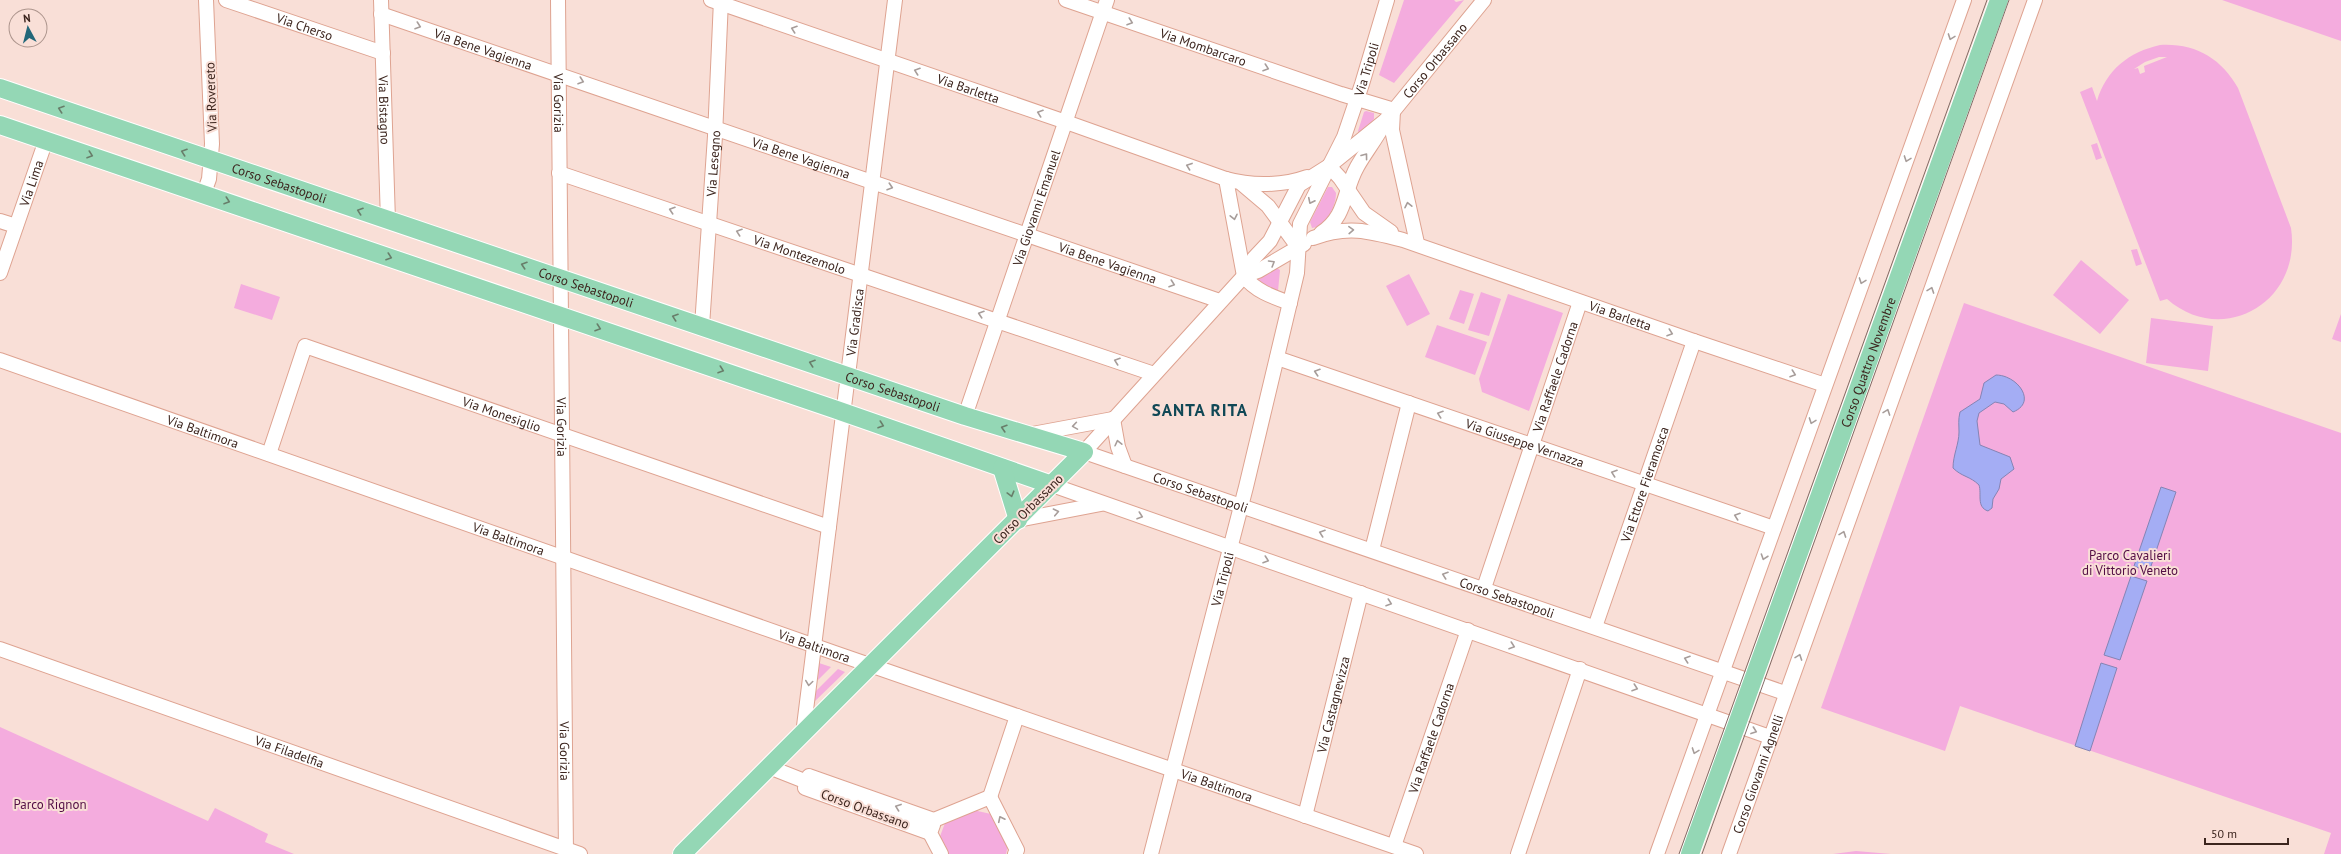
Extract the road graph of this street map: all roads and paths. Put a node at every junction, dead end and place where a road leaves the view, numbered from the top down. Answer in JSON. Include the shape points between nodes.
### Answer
{"nodes":[{"id":1,"x":206,"y":0,"type":"edge"},
{"id":2,"x":226,"y":0,"type":"edge"},
{"id":3,"x":558,"y":0,"type":"edge"},
{"id":4,"x":895,"y":0,"type":"edge"},
{"id":5,"x":1066,"y":0,"type":"edge"},
{"id":6,"x":1387,"y":0,"type":"edge"},
{"id":7,"x":1484,"y":0,"type":"edge"},
{"id":8,"x":1964,"y":0,"type":"edge"},
{"id":9,"x":1999,"y":0,"type":"edge"},
{"id":10,"x":2036,"y":0,"type":"edge"},
{"id":11,"x":717,"y":1,"type":"edge"},
{"id":12,"x":1105,"y":6,"type":"edge"},
{"id":13,"x":381,"y":7,"type":"edge"},
{"id":14,"x":383,"y":52,"type":"junction"},
{"id":15,"x":887,"y":61,"type":"junction"},
{"id":16,"x":558,"y":73,"type":"junction"},
{"id":17,"x":0,"y":88,"type":"edge"},
{"id":18,"x":1358,"y":99,"type":"junction"},
{"id":19,"x":1390,"y":115,"type":"junction"},
{"id":20,"x":1066,"y":122,"type":"junction"},
{"id":21,"x":0,"y":125,"type":"edge"},
{"id":22,"x":715,"y":127,"type":"junction"},
{"id":23,"x":1344,"y":137,"type":"junction"},
{"id":24,"x":46,"y":140,"type":"junction"},
{"id":25,"x":1343,"y":155,"type":"junction"},
{"id":26,"x":211,"y":161,"type":"junction"},
{"id":27,"x":1329,"y":166,"type":"junction"},
{"id":28,"x":559,"y":173,"type":"junction"},
{"id":29,"x":1312,"y":175,"type":"junction"},
{"id":30,"x":1340,"y":178,"type":"junction"},
{"id":31,"x":1226,"y":179,"type":"junction"},
{"id":32,"x":872,"y":181,"type":"junction"},
{"id":33,"x":1242,"y":184,"type":"junction"},
{"id":34,"x":1348,"y":190,"type":"junction"},
{"id":35,"x":204,"y":193,"type":"junction"},
{"id":36,"x":0,"y":221,"type":"edge"},
{"id":37,"x":388,"y":221,"type":"junction"},
{"id":38,"x":1280,"y":221,"type":"junction"},
{"id":39,"x":709,"y":222,"type":"junction"},
{"id":40,"x":16,"y":226,"type":"junction"},
{"id":41,"x":1028,"y":233,"type":"junction"},
{"id":42,"x":1313,"y":238,"type":"junction"},
{"id":43,"x":1410,"y":241,"type":"junction"},
{"id":44,"x":1298,"y":247,"type":"junction"},
{"id":45,"x":0,"y":273,"type":"edge"},
{"id":46,"x":861,"y":274,"type":"junction"},
{"id":47,"x":1244,"y":276,"type":"junction"},
{"id":48,"x":560,"y":278,"type":"junction"},
{"id":49,"x":1220,"y":300,"type":"junction"},
{"id":50,"x":1580,"y":302,"type":"junction"},
{"id":51,"x":1290,"y":304,"type":"junction"},
{"id":52,"x":561,"y":316,"type":"junction"},
{"id":53,"x":998,"y":320,"type":"junction"},
{"id":54,"x":702,"y":326,"type":"junction"},
{"id":55,"x":1694,"y":342,"type":"junction"},
{"id":56,"x":1277,"y":358,"type":"junction"},
{"id":57,"x":0,"y":360,"type":"edge"},
{"id":58,"x":1154,"y":374,"type":"junction"},
{"id":59,"x":849,"y":376,"type":"junction"},
{"id":60,"x":1825,"y":385,"type":"junction"},
{"id":61,"x":1409,"y":403,"type":"junction"},
{"id":62,"x":844,"y":412,"type":"junction"},
{"id":63,"x":965,"y":416,"type":"junction"},
{"id":64,"x":1113,"y":419,"type":"junction"},
{"id":65,"x":1026,"y":435,"type":"junction"},
{"id":66,"x":562,"y":436,"type":"junction"},
{"id":67,"x":1530,"y":445,"type":"junction"},
{"id":68,"x":1084,"y":452,"type":"junction"},
{"id":69,"x":269,"y":454,"type":"junction"},
{"id":70,"x":1125,"y":466,"type":"junction"},
{"id":71,"x":1002,"y":468,"type":"junction"},
{"id":72,"x":1645,"y":484,"type":"junction"},
{"id":73,"x":1052,"y":485,"type":"junction"},
{"id":74,"x":1103,"y":503,"type":"junction"},
{"id":75,"x":1241,"y":506,"type":"junction"},
{"id":76,"x":1018,"y":520,"type":"junction"},
{"id":77,"x":829,"y":527,"type":"junction"},
{"id":78,"x":1774,"y":528,"type":"junction"},
{"id":79,"x":1230,"y":547,"type":"junction"},
{"id":80,"x":1372,"y":550,"type":"junction"},
{"id":81,"x":563,"y":557,"type":"junction"},
{"id":82,"x":1484,"y":588,"type":"junction"},
{"id":83,"x":1361,"y":593,"type":"junction"},
{"id":84,"x":1595,"y":627,"type":"junction"},
{"id":85,"x":1468,"y":630,"type":"junction"},
{"id":86,"x":814,"y":644,"type":"junction"},
{"id":87,"x":0,"y":649,"type":"edge"},
{"id":88,"x":871,"y":666,"type":"junction"},
{"id":89,"x":1580,"y":669,"type":"junction"},
{"id":90,"x":1724,"y":672,"type":"junction"},
{"id":91,"x":1752,"y":681,"type":"junction"},
{"id":92,"x":1785,"y":693,"type":"junction"},
{"id":93,"x":1708,"y":714,"type":"junction"},
{"id":94,"x":1017,"y":716,"type":"junction"},
{"id":95,"x":1737,"y":725,"type":"junction"},
{"id":96,"x":803,"y":734,"type":"junction"},
{"id":97,"x":1770,"y":737,"type":"junction"},
{"id":98,"x":769,"y":767,"type":"junction"},
{"id":99,"x":1172,"y":770,"type":"junction"},
{"id":100,"x":990,"y":798,"type":"junction"},
{"id":101,"x":1306,"y":816,"type":"junction"},
{"id":102,"x":932,"y":827,"type":"junction"},
{"id":103,"x":1394,"y":846,"type":"junction"},
{"id":104,"x":566,"y":852,"type":"edge"},
{"id":105,"x":1020,"y":853,"type":"edge"},
{"id":106,"x":580,"y":854,"type":"edge"},
{"id":107,"x":682,"y":854,"type":"edge"},
{"id":108,"x":941,"y":854,"type":"edge"},
{"id":109,"x":1151,"y":854,"type":"edge"},
{"id":110,"x":1416,"y":854,"type":"edge"},
{"id":111,"x":1518,"y":854,"type":"edge"},
{"id":112,"x":1657,"y":854,"type":"edge"},
{"id":113,"x":1690,"y":854,"type":"edge"},
{"id":114,"x":1728,"y":854,"type":"edge"}],
"edges":[{"from":1,"to":26,"type":"street","name":"Via Rovereto","via":[[212,113]]},
{"from":2,"to":14,"type":"street","name":"Via Cherso"},
{"from":3,"to":16,"type":"street","name":"Via Gorizia"},
{"from":4,"to":15,"type":"street","name":"Via Gradisca"},
{"from":5,"to":12,"type":"street","name":"Via Mombarcaro"},
{"from":6,"to":18,"type":"street","name":"Via Tripoli"},
{"from":7,"to":19,"type":"street","name":"Corso Orbassano"},
{"from":8,"to":60,"type":"street","one_way":true},
{"from":9,"to":91,"type":"main road","name":"Corso Quattro Novembre"},
{"from":92,"to":10,"type":"street","one_way":true},
{"from":15,"to":11,"type":"street","name":"Via Barletta","one_way":true},
{"from":11,"to":22,"type":"street","name":"Via Lesegno"},
{"from":12,"to":18,"type":"street","name":"Via Mombarcaro","one_way":true},
{"from":12,"to":20,"type":"street","name":"Via Giovanni Emanuel"},
{"from":13,"to":14,"type":"street","name":"Via Bistagno"},
{"from":13,"to":16,"type":"street","name":"Via Bene Vagienna","one_way":true},
{"from":14,"to":37,"type":"street","name":"Via Bistagno"},
{"from":20,"to":15,"type":"street","name":"Via Barletta","one_way":true},
{"from":15,"to":32,"type":"street","name":"Via Gradisca"},
{"from":16,"to":22,"type":"street","name":"Via Bene Vagienna","one_way":true},
{"from":16,"to":28,"type":"street","name":"Via Gorizia"},
{"from":26,"to":17,"type":"main road","name":"Corso Sebastopoli","one_way":true},
{"from":18,"to":19,"type":"street","name":"Via Mombarcaro"},
{"from":18,"to":23,"type":"street","name":"Via Tripoli"},
{"from":19,"to":25,"type":"street"},
{"from":34,"to":19,"type":"street","one_way":true,"via":[[1356,168]]},
{"from":43,"to":19,"type":"street","one_way":true},
{"from":31,"to":20,"type":"street","name":"Via Barletta","one_way":true},
{"from":20,"to":41,"type":"street","name":"Via Giovanni Emanuel"},
{"from":21,"to":24,"type":"main road"},
{"from":22,"to":32,"type":"street","name":"Via Bene Vagienna"},
{"from":22,"to":39,"type":"street","name":"Via Lesegno"},
{"from":23,"to":25,"type":"street"},
{"from":23,"to":27,"type":"street","name":"Via Tripoli"},
{"from":24,"to":35,"type":"main road","one_way":true},
{"from":24,"to":40,"type":"street","name":"Via Lima"},
{"from":25,"to":27,"type":"street"},
{"from":25,"to":30,"type":"street"},
{"from":26,"to":35,"type":"street","name":"Via Rovereto"},
{"from":37,"to":26,"type":"main road","name":"Corso Sebastopoli","one_way":true},
{"from":27,"to":29,"type":"street"},
{"from":27,"to":30,"type":"street"},
{"from":27,"to":44,"type":"street","name":"Via Tripoli","one_way":true,"via":[[1302,219]]},
{"from":39,"to":28,"type":"street","name":"Via Montezemolo","one_way":true},
{"from":28,"to":48,"type":"street","name":"Via Gorizia"},
{"from":29,"to":33,"type":"street","via":[[1289,182]]},
{"from":29,"to":38,"type":"street","via":[[1295,190]]},
{"from":30,"to":34,"type":"street"},
{"from":31,"to":33,"type":"street","name":"Via Barletta"},
{"from":31,"to":47,"type":"street","one_way":true},
{"from":32,"to":41,"type":"street","name":"Via Bene Vagienna","one_way":true},
{"from":32,"to":46,"type":"street","name":"Via Gradisca"},
{"from":33,"to":38,"type":"street","via":[[1260,197]]},
{"from":34,"to":42,"type":"street","via":[[1338,218],[1330,227]]},
{"from":34,"to":43,"type":"street","via":[[1368,217]]},
{"from":35,"to":52,"type":"main road","one_way":true},
{"from":36,"to":40,"type":"street"},
{"from":48,"to":37,"type":"main road","name":"Corso Sebastopoli","one_way":true},
{"from":38,"to":44,"type":"street"},
{"from":38,"to":47,"type":"street","via":[[1270,241],[1254,258]]},
{"from":46,"to":39,"type":"street","name":"Via Montezemolo","one_way":true},
{"from":39,"to":54,"type":"street","name":"Via Lesegno"},
{"from":40,"to":45,"type":"street","name":"Via Lima"},
{"from":41,"to":49,"type":"street","name":"Via Bene Vagienna","one_way":true},
{"from":41,"to":53,"type":"street","name":"Via Giovanni Emanuel"},
{"from":42,"to":43,"type":"street","one_way":true,"via":[[1332,232],[1354,230]]},
{"from":42,"to":44,"type":"street"},
{"from":43,"to":50,"type":"street","name":"Via Barletta"},
{"from":47,"to":44,"type":"street","one_way":true,"via":[[1258,271]]},
{"from":44,"to":51,"type":"street","name":"Via Tripoli","via":[[1297,273]]},
{"from":53,"to":46,"type":"street","name":"Via Montezemolo","one_way":true},
{"from":46,"to":59,"type":"street","name":"Via Gradisca"},
{"from":47,"to":49,"type":"street","name":"Corso Orbassano"},
{"from":47,"to":51,"type":"street","via":[[1272,297]]},
{"from":48,"to":52,"type":"street","name":"Via Gorizia"},
{"from":54,"to":48,"type":"main road","name":"Corso Sebastopoli","one_way":true},
{"from":49,"to":58,"type":"street","name":"Corso Orbassano"},
{"from":50,"to":55,"type":"street","name":"Via Barletta","one_way":true},
{"from":50,"to":67,"type":"street","name":"Via Raffaele Cadorna"},
{"from":51,"to":56,"type":"street","name":"Via Tripoli"},
{"from":52,"to":62,"type":"main road","one_way":true},
{"from":52,"to":66,"type":"street","name":"Via Gorizia"},
{"from":58,"to":53,"type":"street","name":"Via Montezemolo","one_way":true},
{"from":53,"to":63,"type":"street","name":"Via Giovanni Emanuel"},
{"from":59,"to":54,"type":"main road","name":"Corso Sebastopoli","one_way":true},
{"from":55,"to":60,"type":"street","name":"Via Barletta","one_way":true},
{"from":55,"to":72,"type":"street","name":"Via Ettore Fieramosca"},
{"from":61,"to":56,"type":"street","name":"Via Giuseppe Vernazza","one_way":true},
{"from":56,"to":75,"type":"street","name":"Via Tripoli"},
{"from":57,"to":69,"type":"street","name":"Via Baltimora"},
{"from":58,"to":64,"type":"street","name":"Corso Orbassano"},
{"from":59,"to":62,"type":"street","name":"Via Gradisca"},
{"from":59,"to":63,"type":"main road","name":"Corso Sebastopoli"},
{"from":60,"to":78,"type":"street","one_way":true},
{"from":67,"to":61,"type":"street","name":"Via Giuseppe Vernazza","one_way":true},
{"from":61,"to":80,"type":"street"},
{"from":62,"to":71,"type":"main road","one_way":true},
{"from":62,"to":77,"type":"street","name":"Via Gradisca"},
{"from":65,"to":63,"type":"main road","name":"Corso Sebastopoli","one_way":true},
{"from":64,"to":65,"type":"street","one_way":true},
{"from":64,"to":68,"type":"street","name":"Corso Orbassano"},
{"from":70,"to":64,"type":"street","one_way":true,"via":[[1118,447]]},
{"from":65,"to":68,"type":"main road","name":"Corso Sebastopoli"},
{"from":66,"to":69,"type":"street","name":"Via Monesiglio","via":[[305,346]]},
{"from":66,"to":77,"type":"street","name":"Via Monesiglio"},
{"from":66,"to":81,"type":"street","name":"Via Gorizia"},
{"from":72,"to":67,"type":"street","name":"Via Giuseppe Vernazza","one_way":true},
{"from":67,"to":82,"type":"street","name":"Via Raffaele Cadorna"},
{"from":68,"to":70,"type":"street","name":"Corso Sebastopoli"},
{"from":68,"to":73,"type":"main road","name":"Corso Orbassano"},
{"from":69,"to":81,"type":"street","name":"Via Baltimora"},
{"from":70,"to":75,"type":"street","name":"Corso Sebastopoli"},
{"from":71,"to":73,"type":"main road"},
{"from":71,"to":76,"type":"main road","one_way":true},
{"from":78,"to":72,"type":"street","name":"Via Giuseppe Vernazza","one_way":true},
{"from":72,"to":84,"type":"street","name":"Via Ettore Fieramosca"},
{"from":73,"to":74,"type":"street"},
{"from":73,"to":76,"type":"main road","name":"Corso Orbassano"},
{"from":76,"to":74,"type":"street","one_way":true},
{"from":74,"to":79,"type":"street","one_way":true},
{"from":75,"to":79,"type":"street","name":"Via Tripoli"},
{"from":80,"to":75,"type":"street","name":"Corso Sebastopoli","one_way":true},
{"from":76,"to":88,"type":"main road","name":"Corso Orbassano"},
{"from":77,"to":86,"type":"street","name":"Via Gradisca"},
{"from":78,"to":90,"type":"street","one_way":true},
{"from":79,"to":83,"type":"street","one_way":true},
{"from":79,"to":99,"type":"street","name":"Via Tripoli"},
{"from":82,"to":80,"type":"street","name":"Corso Sebastopoli","one_way":true},
{"from":81,"to":86,"type":"street","name":"Via Baltimora"},
{"from":81,"to":104,"type":"street","name":"Via Gorizia"},
{"from":82,"to":84,"type":"street","name":"Corso Sebastopoli"},
{"from":83,"to":85,"type":"street","one_way":true},
{"from":83,"to":101,"type":"street","name":"Via Castagnevizza"},
{"from":90,"to":84,"type":"street","name":"Corso Sebastopoli","one_way":true},
{"from":85,"to":89,"type":"street","one_way":true},
{"from":85,"to":103,"type":"street","name":"Via Raffaele Cadorna"},
{"from":86,"to":88,"type":"street","name":"Via Baltimora"},
{"from":86,"to":96,"type":"street","one_way":true},
{"from":87,"to":104,"type":"street","name":"Via Filadelfia"},
{"from":88,"to":94,"type":"street","name":"Via Baltimora"},
{"from":88,"to":96,"type":"main road","name":"Corso Orbassano"},
{"from":89,"to":93,"type":"street","one_way":true},
{"from":89,"to":111,"type":"street"},
{"from":90,"to":91,"type":"street","name":"Corso Sebastopoli"},
{"from":90,"to":93,"type":"street"},
{"from":91,"to":92,"type":"street","name":"Corso Sebastopoli"},
{"from":91,"to":95,"type":"main road","name":"Corso Quattro Novembre"},
{"from":92,"to":97,"type":"street","name":"Corso Giovanni Agnelli"},
{"from":93,"to":95,"type":"street"},
{"from":93,"to":112,"type":"street","one_way":true},
{"from":94,"to":99,"type":"street","name":"Via Baltimora"},
{"from":94,"to":100,"type":"street"},
{"from":95,"to":97,"type":"street","one_way":true},
{"from":95,"to":113,"type":"main road"},
{"from":96,"to":98,"type":"main road","name":"Corso Orbassano"},
{"from":97,"to":114,"type":"street","name":"Corso Giovanni Agnelli"},
{"from":98,"to":102,"type":"street","name":"Corso Orbassano","via":[[807,782],[809,776]]},
{"from":98,"to":107,"type":"main road","name":"Corso Orbassano"},
{"from":99,"to":101,"type":"street","name":"Via Baltimora"},
{"from":99,"to":109,"type":"street","name":"Via Tripoli"},
{"from":100,"to":102,"type":"street"},
{"from":105,"to":100,"type":"street","one_way":true},
{"from":101,"to":103,"type":"street","name":"Via Baltimora"},
{"from":102,"to":108,"type":"street"},
{"from":103,"to":110,"type":"street","name":"Via Baltimora"},
{"from":104,"to":106,"type":"street","name":"Via Filadelfia"}]}
